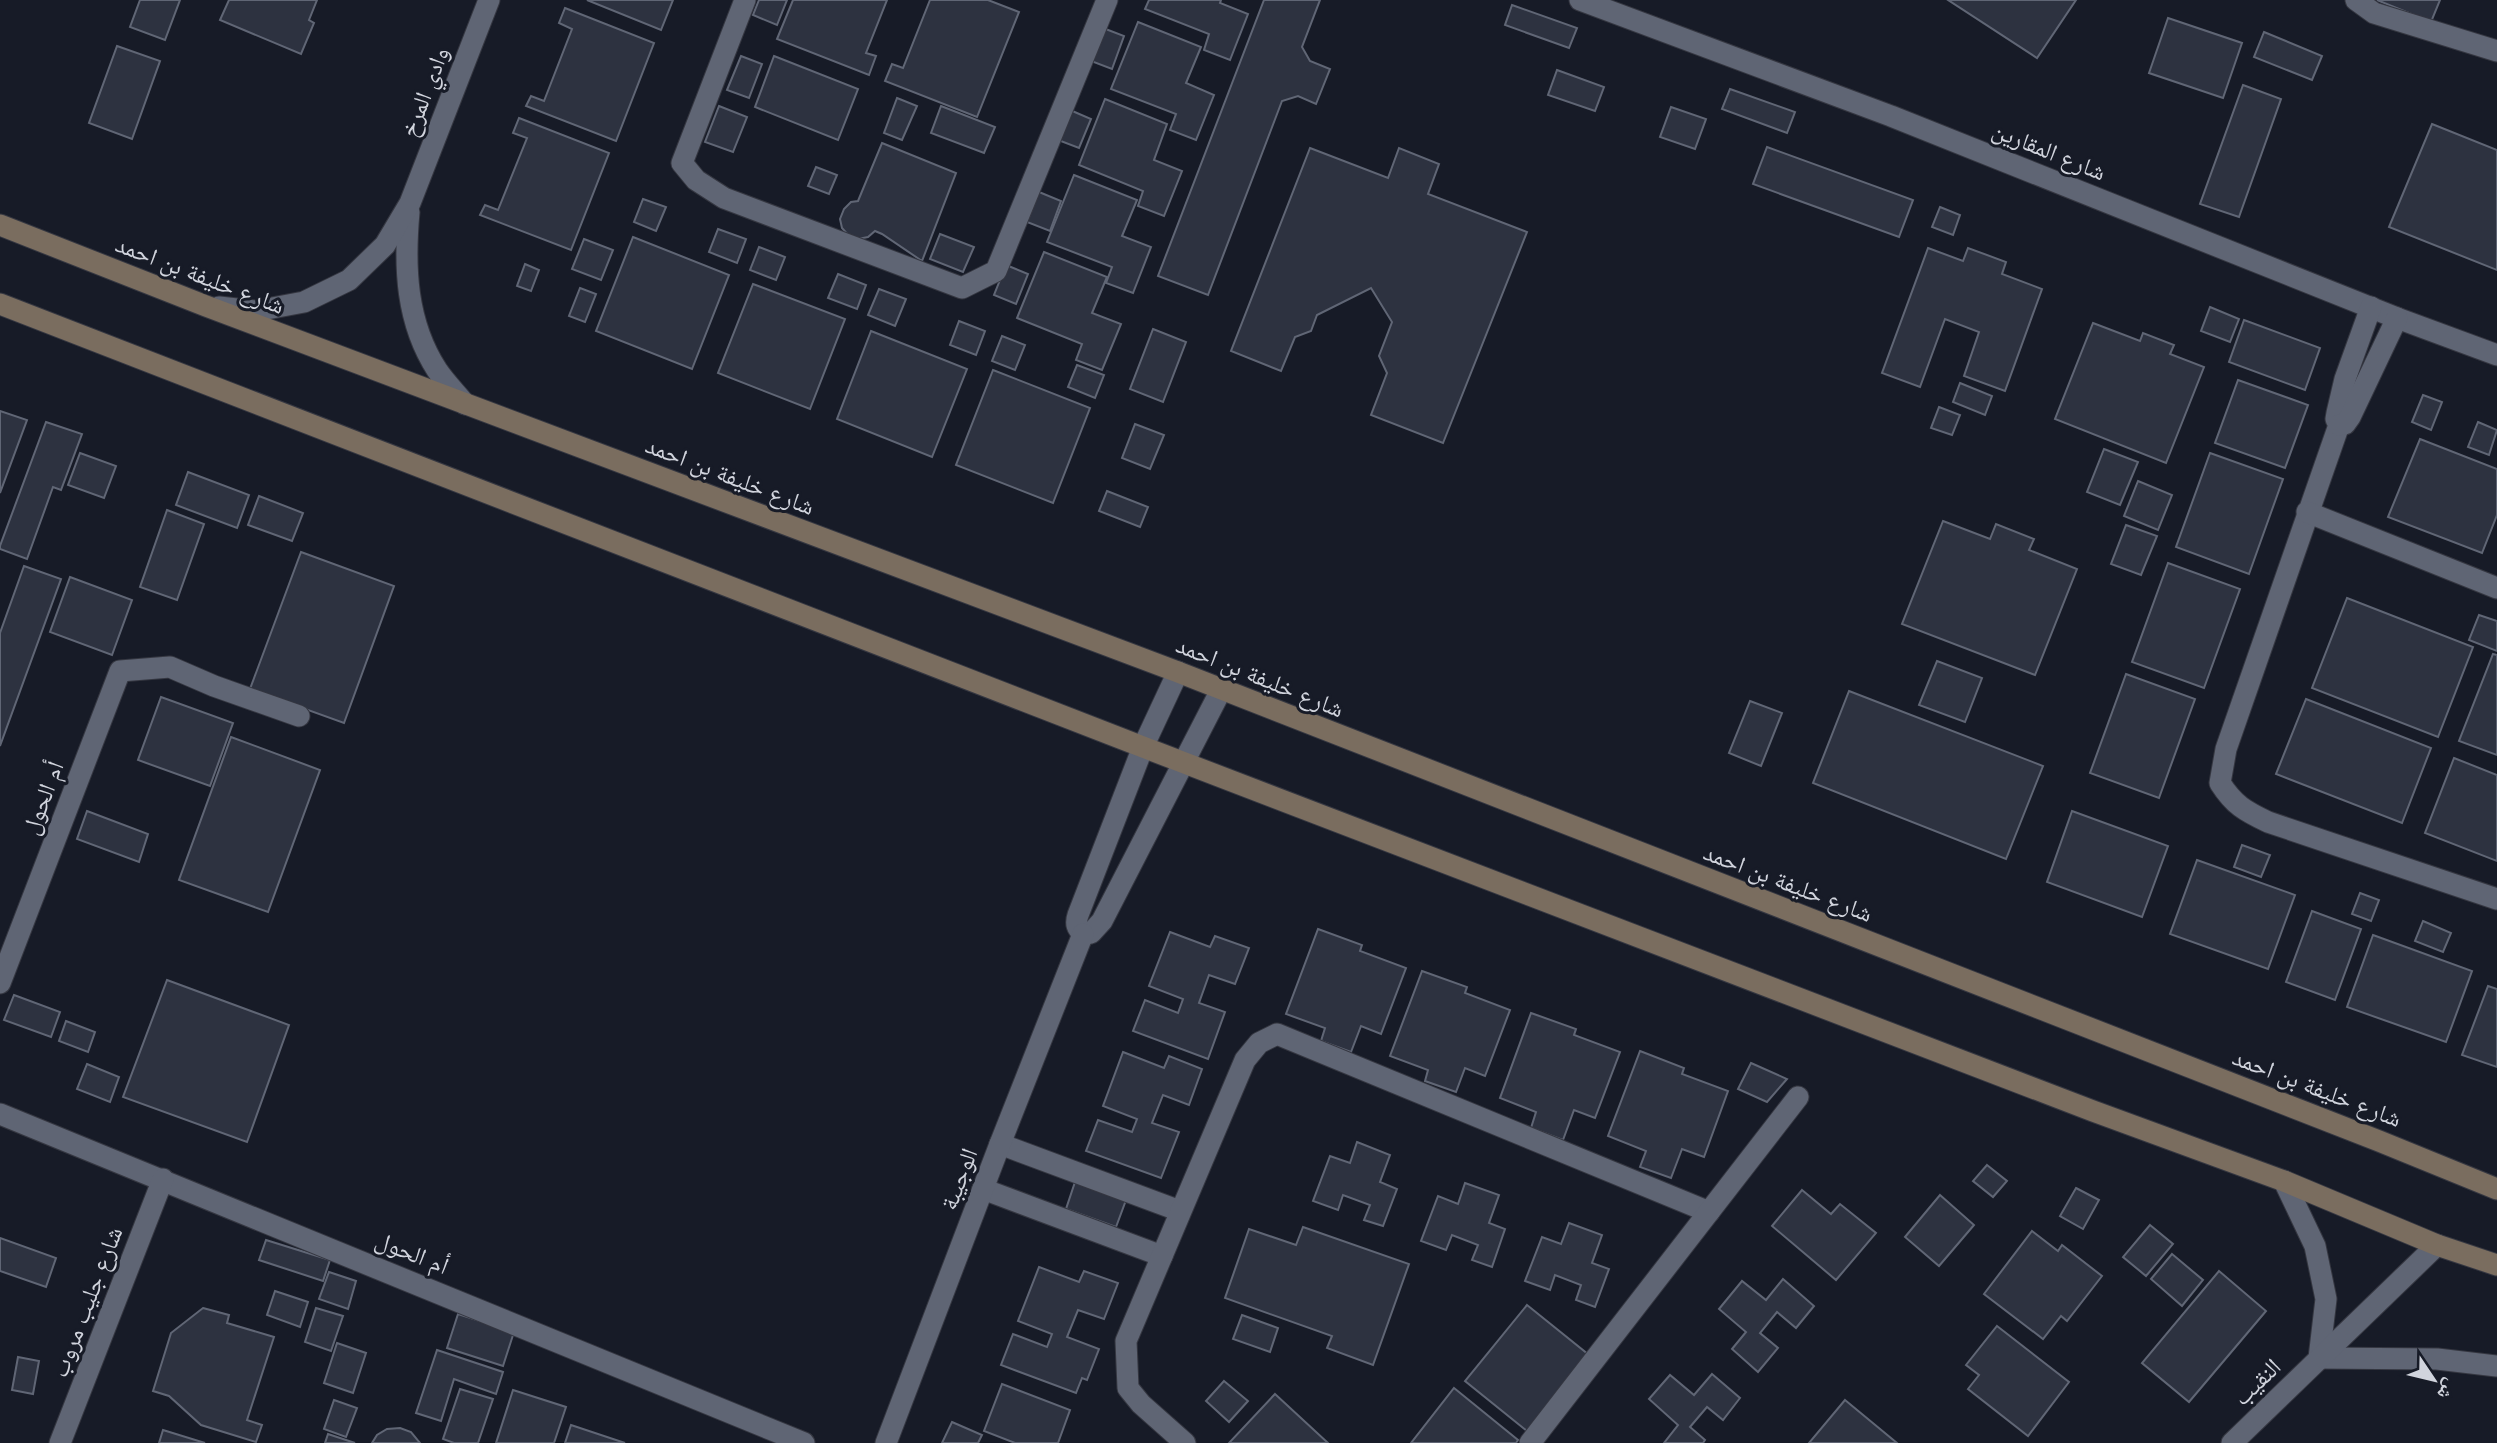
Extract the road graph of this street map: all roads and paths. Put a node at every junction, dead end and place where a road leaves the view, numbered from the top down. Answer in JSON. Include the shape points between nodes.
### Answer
{"nodes":[{"id":1,"x":489,"y":0,"type":"edge"},
{"id":2,"x":745,"y":0,"type":"edge"},
{"id":3,"x":1107,"y":0,"type":"edge"},
{"id":4,"x":1580,"y":0,"type":"edge"},
{"id":5,"x":2356,"y":0,"type":"edge"},
{"id":6,"x":2497,"y":51,"type":"edge"},
{"id":7,"x":410,"y":203,"type":"junction"},
{"id":8,"x":0,"y":225,"type":"edge"},
{"id":9,"x":0,"y":304,"type":"edge"},
{"id":10,"x":206,"y":306,"type":"junction"},
{"id":11,"x":2371,"y":307,"type":"junction"},
{"id":12,"x":2397,"y":318,"type":"junction"},
{"id":13,"x":2497,"y":355,"type":"edge"},
{"id":14,"x":466,"y":404,"type":"junction"},
{"id":15,"x":2339,"y":425,"type":"junction"},
{"id":16,"x":2307,"y":512,"type":"junction"},
{"id":17,"x":2497,"y":588,"type":"edge"},
{"id":18,"x":1178,"y":673,"type":"junction"},
{"id":19,"x":1221,"y":690,"type":"junction"},
{"id":20,"x":299,"y":716,"type":"dead end"},
{"id":21,"x":1143,"y":747,"type":"junction"},
{"id":22,"x":1184,"y":762,"type":"junction"},
{"id":23,"x":2497,"y":899,"type":"edge"},
{"id":24,"x":1083,"y":934,"type":"junction"},
{"id":25,"x":0,"y":984,"type":"edge"},
{"id":26,"x":1798,"y":1097,"type":"dead end"},
{"id":27,"x":0,"y":1114,"type":"edge"},
{"id":28,"x":1000,"y":1144,"type":"junction"},
{"id":29,"x":163,"y":1179,"type":"junction"},
{"id":30,"x":2284,"y":1181,"type":"junction"},
{"id":31,"x":983,"y":1189,"type":"junction"},
{"id":32,"x":2497,"y":1189,"type":"edge"},
{"id":33,"x":1180,"y":1210,"type":"junction"},
{"id":34,"x":1709,"y":1212,"type":"junction"},
{"id":35,"x":2437,"y":1245,"type":"junction"},
{"id":36,"x":1162,"y":1256,"type":"junction"},
{"id":37,"x":2497,"y":1265,"type":"edge"},
{"id":38,"x":2319,"y":1358,"type":"junction"},
{"id":39,"x":2497,"y":1366,"type":"edge"},
{"id":40,"x":60,"y":1443,"type":"edge"},
{"id":41,"x":804,"y":1443,"type":"edge"},
{"id":42,"x":886,"y":1443,"type":"edge"},
{"id":43,"x":1185,"y":1443,"type":"edge"},
{"id":44,"x":1530,"y":1443,"type":"edge"},
{"id":45,"x":2232,"y":1443,"type":"edge"}],
"edges":[{"from":1,"to":7,"type":"street","name":"وادي المرخ"},
{"from":2,"to":3,"type":"street","via":[[682,163],[696,180],[724,198],[962,288],[996,271]]},
{"from":4,"to":11,"type":"street","name":"شارع المقارين","via":[[1891,116]]},
{"from":5,"to":6,"type":"street","via":[[2374,13]]},
{"from":7,"to":10,"type":"street","name":"وادي المرخ","via":[[385,246],[338,286],[304,302],[256,311]]},
{"from":7,"to":14,"type":"street","name":"وادي المرخ","via":[[407,290],[418,332],[438,371]]},
{"from":8,"to":10,"type":"street","name":"شارع خليفة بن احمد"},
{"from":9,"to":21,"type":"street"},
{"from":10,"to":14,"type":"street","name":"شارع خليفة بن احمد"},
{"from":11,"to":12,"type":"street","name":"شارع المقارين"},
{"from":11,"to":15,"type":"street","via":[[2345,379],[2336,419]]},
{"from":12,"to":13,"type":"street","name":"شارع المقارين"},
{"from":12,"to":15,"type":"street","via":[[2347,423]]},
{"from":14,"to":18,"type":"street","name":"شارع خليفة بن احمد"},
{"from":15,"to":16,"type":"street"},
{"from":16,"to":17,"type":"street"},
{"from":16,"to":23,"type":"street","via":[[2226,749],[2220,783],[2231,800],[2268,822]]},
{"from":18,"to":19,"type":"street","name":"شارع خليفة بن احمد"},
{"from":18,"to":21,"type":"street"},
{"from":19,"to":22,"type":"street"},
{"from":19,"to":32,"type":"street","name":"شارع خليفة بن احمد"},
{"from":20,"to":25,"type":"street","name":"أم الحول","via":[[170,667],[120,671]]},
{"from":21,"to":22,"type":"street"},
{"from":21,"to":24,"type":"street","via":[[1076,922]]},
{"from":22,"to":24,"type":"street","via":[[1102,921],[1091,933]]},
{"from":22,"to":30,"type":"street"},
{"from":24,"to":28,"type":"street","name":"الوجيبة"},
{"from":26,"to":34,"type":"street"},
{"from":27,"to":29,"type":"street","name":"أم الحول"},
{"from":28,"to":31,"type":"street","name":"الوجيبة"},
{"from":28,"to":33,"type":"street"},
{"from":29,"to":40,"type":"street","name":"شارع جليب مروب"},
{"from":29,"to":41,"type":"street","name":"أم الحول"},
{"from":30,"to":35,"type":"street"},
{"from":30,"to":38,"type":"street","via":[[2315,1246],[2326,1299]]},
{"from":31,"to":36,"type":"street"},
{"from":31,"to":42,"type":"street","name":"الوجيبة"},
{"from":33,"to":34,"type":"street","via":[[1245,1060],[1259,1043],[1277,1034]]},
{"from":33,"to":36,"type":"street"},
{"from":34,"to":44,"type":"street"},
{"from":35,"to":37,"type":"street"},
{"from":35,"to":38,"type":"street","name":"النقيب"},
{"from":36,"to":43,"type":"street","via":[[1126,1341],[1128,1388]]},
{"from":38,"to":39,"type":"street","via":[[2437,1359]]},
{"from":38,"to":45,"type":"street","name":"النقيب"}]}
